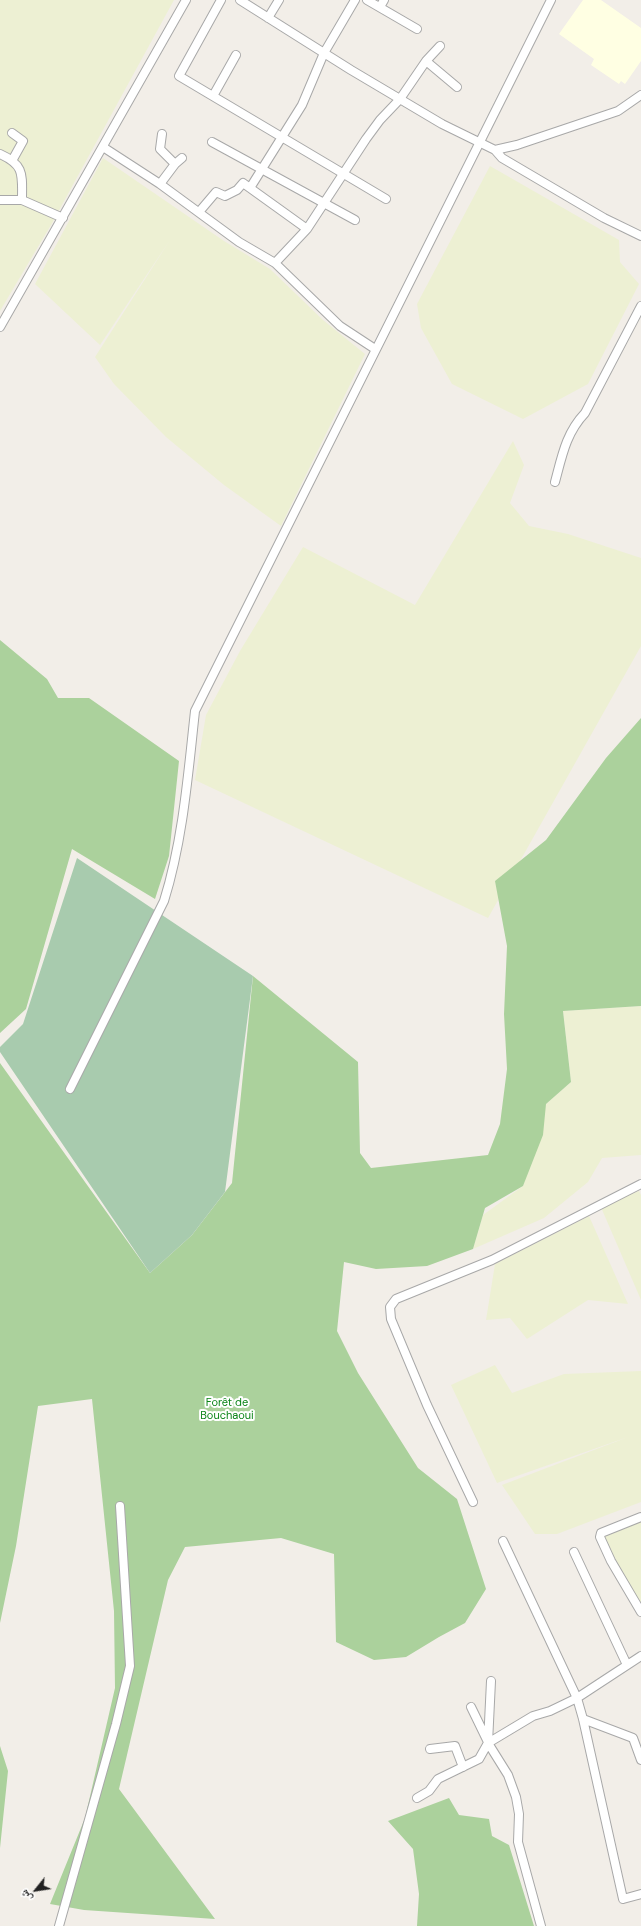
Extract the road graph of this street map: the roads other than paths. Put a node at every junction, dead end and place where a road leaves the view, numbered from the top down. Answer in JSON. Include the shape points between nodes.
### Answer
{"nodes":[{"id":1,"x":186,"y":0,"type":"edge"},
{"id":2,"x":221,"y":0,"type":"edge"},
{"id":3,"x":240,"y":0,"type":"edge"},
{"id":4,"x":279,"y":0,"type":"edge"},
{"id":5,"x":355,"y":0,"type":"edge"},
{"id":6,"x":367,"y":0,"type":"edge"},
{"id":7,"x":551,"y":0,"type":"edge"},
{"id":8,"x":382,"y":4,"type":"edge"},
{"id":9,"x":268,"y":18,"type":"junction"},
{"id":10,"x":417,"y":29,"type":"dead end"},
{"id":11,"x":440,"y":46,"type":"dead end"},
{"id":12,"x":324,"y":53,"type":"junction"},
{"id":13,"x":236,"y":55,"type":"dead end"},
{"id":14,"x":426,"y":61,"type":"junction"},
{"id":15,"x":457,"y":87,"type":"dead end"},
{"id":16,"x":641,"y":95,"type":"edge"},
{"id":17,"x":213,"y":96,"type":"junction"},
{"id":18,"x":400,"y":99,"type":"junction"},
{"id":19,"x":12,"y":133,"type":"dead end"},
{"id":20,"x":162,"y":134,"type":"dead end"},
{"id":21,"x":281,"y":136,"type":"junction"},
{"id":22,"x":212,"y":142,"type":"dead end"},
{"id":23,"x":480,"y":144,"type":"junction"},
{"id":24,"x":103,"y":147,"type":"junction"},
{"id":25,"x":495,"y":150,"type":"junction"},
{"id":26,"x":0,"y":154,"type":"edge"},
{"id":27,"x":182,"y":158,"type":"dead end"},
{"id":28,"x":13,"y":160,"type":"junction"},
{"id":29,"x":175,"y":164,"type":"junction"},
{"id":30,"x":262,"y":169,"type":"junction"},
{"id":31,"x":344,"y":174,"type":"junction"},
{"id":32,"x":160,"y":184,"type":"junction"},
{"id":33,"x":250,"y":188,"type":"junction"},
{"id":34,"x":386,"y":199,"type":"dead end"},
{"id":35,"x":0,"y":200,"type":"edge"},
{"id":36,"x":22,"y":200,"type":"junction"},
{"id":37,"x":325,"y":204,"type":"junction"},
{"id":38,"x":199,"y":212,"type":"junction"},
{"id":39,"x":63,"y":218,"type":"junction"},
{"id":40,"x":355,"y":220,"type":"dead end"},
{"id":41,"x":307,"y":229,"type":"junction"},
{"id":42,"x":641,"y":236,"type":"edge"},
{"id":43,"x":275,"y":263,"type":"junction"},
{"id":44,"x":641,"y":306,"type":"edge"},
{"id":45,"x":0,"y":327,"type":"edge"},
{"id":46,"x":375,"y":349,"type":"junction"},
{"id":47,"x":555,"y":482,"type":"dead end"},
{"id":48,"x":70,"y":1089,"type":"dead end"},
{"id":49,"x":641,"y":1184,"type":"edge"},
{"id":50,"x":473,"y":1502,"type":"dead end"},
{"id":51,"x":120,"y":1506,"type":"dead end"},
{"id":52,"x":641,"y":1517,"type":"edge"},
{"id":53,"x":503,"y":1541,"type":"dead end"},
{"id":54,"x":574,"y":1552,"type":"dead end"},
{"id":55,"x":641,"y":1612,"type":"edge"},
{"id":56,"x":641,"y":1656,"type":"edge"},
{"id":57,"x":627,"y":1664,"type":"junction"},
{"id":58,"x":491,"y":1681,"type":"dead end"},
{"id":59,"x":576,"y":1698,"type":"junction"},
{"id":60,"x":471,"y":1707,"type":"dead end"},
{"id":61,"x":583,"y":1719,"type":"junction"},
{"id":62,"x":488,"y":1742,"type":"junction"},
{"id":63,"x":430,"y":1749,"type":"dead end"},
{"id":64,"x":640,"y":1754,"type":"edge"},
{"id":65,"x":463,"y":1767,"type":"junction"},
{"id":66,"x":417,"y":1798,"type":"dead end"},
{"id":67,"x":641,"y":1894,"type":"edge"},
{"id":68,"x":59,"y":1926,"type":"edge"},
{"id":69,"x":541,"y":1926,"type":"edge"}],
"edges":[{"from":1,"to":24,"type":"street"},
{"from":2,"to":17,"type":"street","via":[[180,76]]},
{"from":3,"to":9,"type":"street"},
{"from":4,"to":9,"type":"street"},
{"from":5,"to":12,"type":"street"},
{"from":6,"to":8,"type":"street"},
{"from":7,"to":23,"type":"street"},
{"from":8,"to":10,"type":"street"},
{"from":9,"to":12,"type":"street"},
{"from":11,"to":14,"type":"street"},
{"from":12,"to":18,"type":"street"},
{"from":12,"to":21,"type":"street","via":[[302,105]]},
{"from":13,"to":17,"type":"street"},
{"from":14,"to":15,"type":"street"},
{"from":14,"to":18,"type":"street"},
{"from":16,"to":25,"type":"street","via":[[618,111]]},
{"from":17,"to":21,"type":"street"},
{"from":18,"to":23,"type":"street"},
{"from":18,"to":31,"type":"street","via":[[380,120]]},
{"from":19,"to":28,"type":"street","via":[[23,141]]},
{"from":20,"to":29,"type":"street","via":[[160,149]]},
{"from":21,"to":30,"type":"street"},
{"from":21,"to":31,"type":"street"},
{"from":22,"to":30,"type":"street"},
{"from":23,"to":25,"type":"street"},
{"from":23,"to":46,"type":"street"},
{"from":24,"to":32,"type":"street"},
{"from":24,"to":39,"type":"street"},
{"from":25,"to":42,"type":"street","via":[[502,158],[604,218]]},
{"from":26,"to":28,"type":"street"},
{"from":27,"to":29,"type":"street"},
{"from":28,"to":36,"type":"street","via":[[21,169]]},
{"from":29,"to":32,"type":"street"},
{"from":30,"to":33,"type":"street"},
{"from":30,"to":37,"type":"street"},
{"from":31,"to":34,"type":"street"},
{"from":31,"to":37,"type":"street"},
{"from":32,"to":38,"type":"street"},
{"from":33,"to":38,"type":"street","via":[[243,183],[237,190],[225,196],[216,192]]},
{"from":33,"to":41,"type":"street"},
{"from":35,"to":36,"type":"street"},
{"from":36,"to":39,"type":"street"},
{"from":37,"to":40,"type":"street"},
{"from":37,"to":41,"type":"street"},
{"from":38,"to":43,"type":"street","via":[[226,234]]},
{"from":39,"to":45,"type":"street"},
{"from":41,"to":43,"type":"street"},
{"from":43,"to":46,"type":"street","via":[[340,326]]},
{"from":44,"to":47,"type":"street","via":[[585,413],[574,424]]},
{"from":46,"to":48,"type":"street","via":[[195,711],[173,874],[164,901]]},
{"from":49,"to":50,"type":"street","via":[[492,1260],[396,1299],[390,1307],[392,1319],[426,1405]]},
{"from":51,"to":68,"type":"street","via":[[130,1666]]},
{"from":52,"to":55,"type":"street","via":[[601,1533],[600,1537]]},
{"from":53,"to":59,"type":"street"},
{"from":54,"to":57,"type":"street"},
{"from":56,"to":57,"type":"street"},
{"from":57,"to":59,"type":"street","via":[[598,1686]]},
{"from":58,"to":62,"type":"street"},
{"from":59,"to":61,"type":"street"},
{"from":59,"to":62,"type":"street","via":[[533,1716]]},
{"from":60,"to":62,"type":"street"},
{"from":61,"to":64,"type":"street","via":[[633,1738]]},
{"from":61,"to":67,"type":"street","via":[[623,1898]]},
{"from":62,"to":65,"type":"street","via":[[479,1759]]},
{"from":62,"to":69,"type":"street","via":[[508,1775],[516,1798],[519,1814],[518,1842]]},
{"from":63,"to":65,"type":"street","via":[[455,1746]]},
{"from":65,"to":66,"type":"street","via":[[438,1779],[429,1791]]}]}
